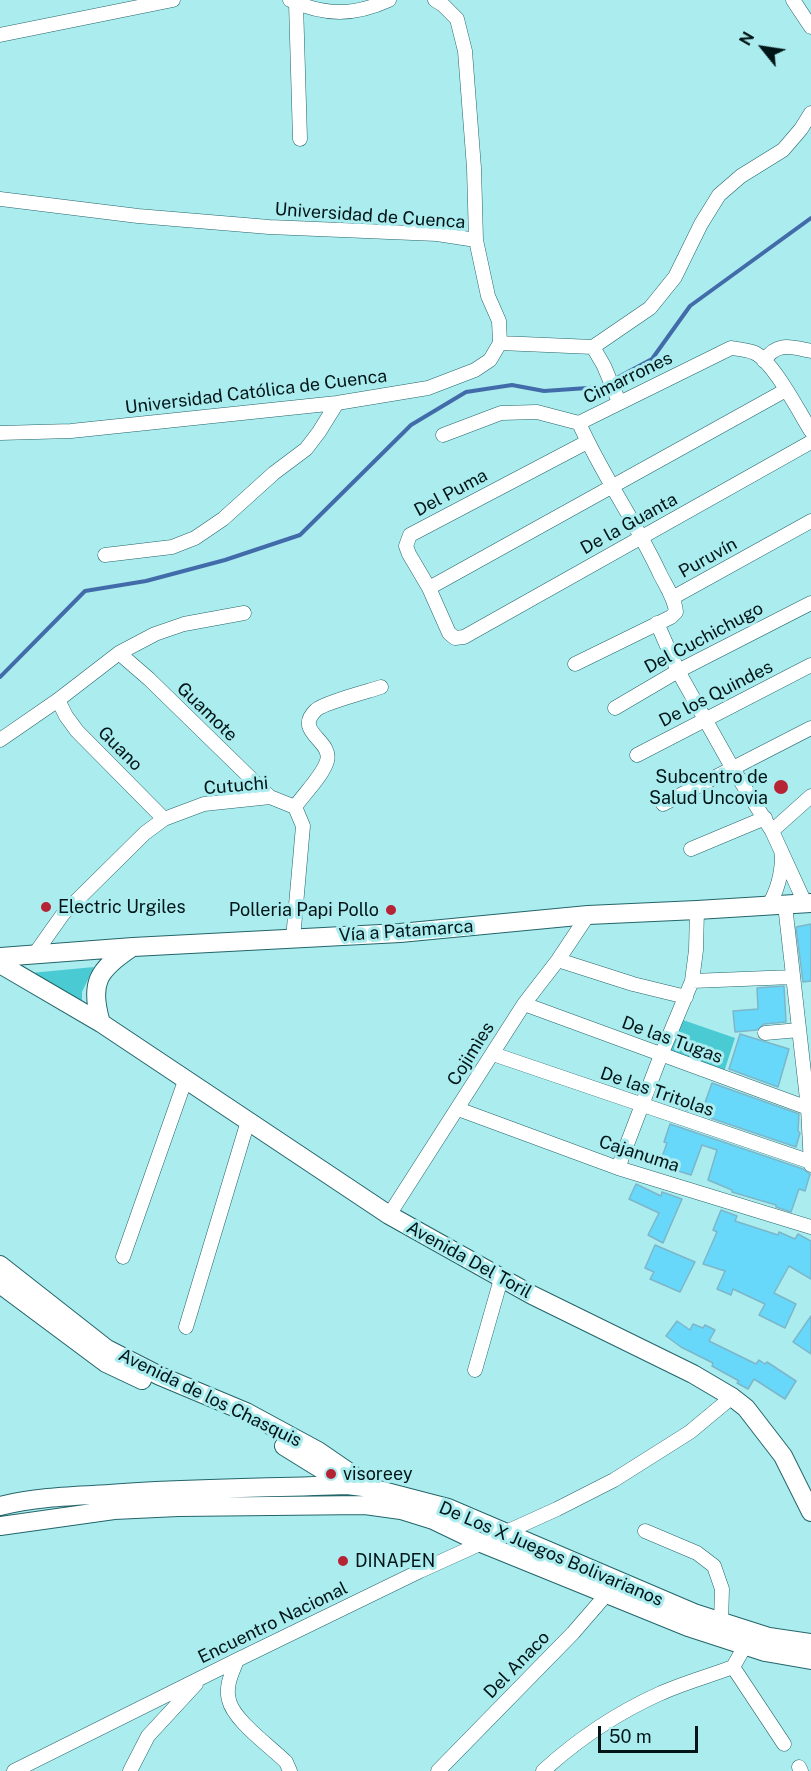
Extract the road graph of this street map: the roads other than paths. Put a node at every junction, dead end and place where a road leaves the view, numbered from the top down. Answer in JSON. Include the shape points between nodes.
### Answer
{"nodes":[{"id":1,"x":173,"y":0,"type":"edge"},
{"id":2,"x":389,"y":0,"type":"edge"},
{"id":3,"x":435,"y":0,"type":"edge"},
{"id":4,"x":793,"y":0,"type":"edge"},
{"id":5,"x":293,"y":1,"type":"edge"},
{"id":6,"x":811,"y":27,"type":"edge"},
{"id":7,"x":0,"y":35,"type":"edge"},
{"id":8,"x":811,"y":113,"type":"edge"},
{"id":9,"x":300,"y":139,"type":"dead end"},
{"id":10,"x":0,"y":199,"type":"edge"},
{"id":11,"x":476,"y":240,"type":"junction"},
{"id":12,"x":500,"y":343,"type":"junction"},
{"id":13,"x":592,"y":347,"type":"junction"},
{"id":14,"x":811,"y":351,"type":"edge"},
{"id":15,"x":764,"y":361,"type":"junction"},
{"id":16,"x":786,"y":390,"type":"junction"},
{"id":17,"x":617,"y":395,"type":"junction"},
{"id":18,"x":338,"y":403,"type":"junction"},
{"id":19,"x":579,"y":423,"type":"junction"},
{"id":20,"x":811,"y":431,"type":"edge"},
{"id":21,"x":0,"y":433,"type":"edge"},
{"id":22,"x":443,"y":435,"type":"dead end"},
{"id":23,"x":811,"y":441,"type":"edge"},
{"id":24,"x":587,"y":442,"type":"junction"},
{"id":25,"x":614,"y":486,"type":"junction"},
{"id":26,"x":811,"y":521,"type":"edge"},
{"id":27,"x":643,"y":537,"type":"junction"},
{"id":28,"x":105,"y":555,"type":"dead end"},
{"id":29,"x":429,"y":588,"type":"junction"},
{"id":30,"x":672,"y":598,"type":"junction"},
{"id":31,"x":811,"y":603,"type":"edge"},
{"id":32,"x":244,"y":613,"type":"dead end"},
{"id":33,"x":657,"y":623,"type":"junction"},
{"id":34,"x":464,"y":637,"type":"joint"},
{"id":35,"x":118,"y":653,"type":"junction"},
{"id":36,"x":575,"y":664,"type":"dead end"},
{"id":37,"x":811,"y":665,"type":"edge"},
{"id":38,"x":678,"y":671,"type":"junction"},
{"id":39,"x":381,"y":687,"type":"dead end"},
{"id":40,"x":58,"y":700,"type":"junction"},
{"id":41,"x":615,"y":708,"type":"dead end"},
{"id":42,"x":706,"y":720,"type":"junction"},
{"id":43,"x":811,"y":728,"type":"edge"},
{"id":44,"x":0,"y":740,"type":"edge"},
{"id":45,"x":637,"y":755,"type":"dead end"},
{"id":46,"x":733,"y":769,"type":"junction"},
{"id":47,"x":811,"y":796,"type":"edge"},
{"id":48,"x":270,"y":797,"type":"junction"},
{"id":49,"x":663,"y":804,"type":"dead end"},
{"id":50,"x":295,"y":807,"type":"junction"},
{"id":51,"x":765,"y":818,"type":"junction"},
{"id":52,"x":165,"y":819,"type":"junction"},
{"id":53,"x":772,"y":831,"type":"junction"},
{"id":54,"x":691,"y":849,"type":"dead end"},
{"id":55,"x":782,"y":853,"type":"junction"},
{"id":56,"x":808,"y":903,"type":"edge"},
{"id":57,"x":777,"y":905,"type":"junction"},
{"id":58,"x":697,"y":910,"type":"junction"},
{"id":59,"x":588,"y":915,"type":"junction"},
{"id":60,"x":293,"y":939,"type":"junction"},
{"id":61,"x":133,"y":947,"type":"junction"},
{"id":62,"x":34,"y":955,"type":"junction"},
{"id":63,"x":0,"y":957,"type":"edge"},
{"id":64,"x":558,"y":960,"type":"junction"},
{"id":65,"x":0,"y":964,"type":"edge"},
{"id":66,"x":793,"y":977,"type":"junction"},
{"id":67,"x":692,"y":981,"type":"junction"},
{"id":68,"x":686,"y":997,"type":"junction"},
{"id":69,"x":524,"y":1004,"type":"junction"},
{"id":70,"x":101,"y":1023,"type":"junction"},
{"id":71,"x":799,"y":1030,"type":"junction"},
{"id":72,"x":765,"y":1033,"type":"dead end"},
{"id":73,"x":492,"y":1054,"type":"junction"},
{"id":74,"x":661,"y":1055,"type":"junction"},
{"id":75,"x":186,"y":1078,"type":"junction"},
{"id":76,"x":642,"y":1106,"type":"junction"},
{"id":77,"x":808,"y":1108,"type":"junction"},
{"id":78,"x":458,"y":1110,"type":"junction"},
{"id":79,"x":248,"y":1120,"type":"junction"},
{"id":80,"x":811,"y":1164,"type":"edge"},
{"id":81,"x":618,"y":1168,"type":"junction"},
{"id":82,"x":389,"y":1215,"type":"junction"},
{"id":83,"x":811,"y":1227,"type":"edge"},
{"id":84,"x":123,"y":1257,"type":"dead end"},
{"id":85,"x":0,"y":1265,"type":"edge"},
{"id":86,"x":501,"y":1279,"type":"junction"},
{"id":87,"x":0,"y":1284,"type":"edge"},
{"id":88,"x":186,"y":1328,"type":"dead end"},
{"id":89,"x":475,"y":1370,"type":"dead end"},
{"id":90,"x":732,"y":1397,"type":"junction"},
{"id":91,"x":293,"y":1451,"type":"junction"},
{"id":92,"x":347,"y":1485,"type":"junction"},
{"id":93,"x":291,"y":1488,"type":"junction"},
{"id":94,"x":368,"y":1497,"type":"junction"},
{"id":95,"x":0,"y":1506,"type":"edge"},
{"id":96,"x":392,"y":1508,"type":"joint"},
{"id":97,"x":811,"y":1512,"type":"edge"},
{"id":98,"x":0,"y":1526,"type":"edge"},
{"id":99,"x":645,"y":1531,"type":"dead end"},
{"id":100,"x":504,"y":1533,"type":"junction"},
{"id":101,"x":481,"y":1543,"type":"junction"},
{"id":102,"x":612,"y":1588,"type":"junction"},
{"id":103,"x":721,"y":1623,"type":"junction"},
{"id":104,"x":811,"y":1643,"type":"edge"},
{"id":105,"x":745,"y":1646,"type":"junction"},
{"id":106,"x":237,"y":1660,"type":"junction"},
{"id":107,"x":811,"y":1660,"type":"edge"},
{"id":108,"x":734,"y":1667,"type":"junction"},
{"id":109,"x":204,"y":1676,"type":"junction"},
{"id":110,"x":784,"y":1744,"type":"dead end"},
{"id":111,"x":14,"y":1771,"type":"edge"},
{"id":112,"x":130,"y":1771,"type":"edge"},
{"id":113,"x":290,"y":1771,"type":"edge"},
{"id":114,"x":438,"y":1771,"type":"edge"},
{"id":115,"x":543,"y":1771,"type":"edge"}],
"edges":[{"from":1,"to":7,"type":"street"},
{"from":2,"to":5,"type":"street","via":[[365,9],[331,13]]},
{"from":3,"to":11,"type":"street","via":[[457,18],[465,51]]},
{"from":4,"to":6,"type":"street"},
{"from":5,"to":9,"type":"street"},
{"from":8,"to":13,"type":"street","via":[[783,150],[719,195],[675,278],[650,308]]},
{"from":10,"to":11,"type":"street","name":"Universidad de Cuenca","via":[[138,216],[269,227],[437,234]]},
{"from":11,"to":12,"type":"street","name":"Universidad de Cuenca","via":[[488,296],[501,330]]},
{"from":12,"to":13,"type":"street"},
{"from":12,"to":18,"type":"street","name":"Universidad Católica de Cuenca","via":[[490,360],[475,370],[428,388]]},
{"from":13,"to":17,"type":"street"},
{"from":14,"to":15,"type":"street","via":[[785,346],[769,353]]},
{"from":15,"to":16,"type":"street","name":"Cimarrones"},
{"from":15,"to":17,"type":"street","name":"Cimarrones","via":[[755,354],[731,348]]},
{"from":16,"to":20,"type":"street","name":"Cimarrones"},
{"from":16,"to":25,"type":"street"},
{"from":17,"to":19,"type":"street","name":"Cimarrones"},
{"from":18,"to":21,"type":"street","name":"Universidad Católica de Cuenca","via":[[71,431]]},
{"from":18,"to":28,"type":"street","via":[[306,449],[195,538],[172,547]]},
{"from":19,"to":22,"type":"street","via":[[537,412],[501,412]]},
{"from":19,"to":24,"type":"street","name":"Cimarrones"},
{"from":23,"to":27,"type":"street","name":"De la Guanta"},
{"from":24,"to":25,"type":"street","name":"Cimarrones"},
{"from":24,"to":29,"type":"street","name":"Del Puma","via":[[410,535],[406,546]]},
{"from":25,"to":27,"type":"street","name":"Cimarrones"},
{"from":25,"to":29,"type":"street"},
{"from":26,"to":30,"type":"street","name":"Puruvín"},
{"from":27,"to":30,"type":"street","name":"Cimarrones"},
{"from":27,"to":34,"type":"street","name":"De la Guanta"},
{"from":29,"to":34,"type":"street","name":"Del Puma","via":[[449,633],[455,638]]},
{"from":30,"to":33,"type":"street","name":"Puruvín","via":[[676,612]]},
{"from":31,"to":38,"type":"street","name":"Del Cuchichugo"},
{"from":32,"to":35,"type":"street","via":[[184,624]]},
{"from":33,"to":36,"type":"street","name":"Puruvín"},
{"from":33,"to":38,"type":"street"},
{"from":35,"to":40,"type":"street"},
{"from":35,"to":48,"type":"street","name":"Guamote"},
{"from":37,"to":42,"type":"street","name":"De los Quindes"},
{"from":38,"to":41,"type":"street","name":"Del Cuchichugo"},
{"from":38,"to":42,"type":"street"},
{"from":39,"to":50,"type":"street","via":[[316,709],[309,721],[310,732],[327,749],[328,760]]},
{"from":40,"to":44,"type":"street"},
{"from":40,"to":52,"type":"street","name":"Guano","via":[[77,731]]},
{"from":42,"to":45,"type":"street","name":"De los Quindes"},
{"from":42,"to":46,"type":"street"},
{"from":43,"to":46,"type":"street"},
{"from":46,"to":49,"type":"street"},
{"from":46,"to":51,"type":"street"},
{"from":47,"to":53,"type":"street"},
{"from":48,"to":50,"type":"street","name":"Cutuchi"},
{"from":48,"to":52,"type":"street","name":"Cutuchi","via":[[204,804]]},
{"from":50,"to":60,"type":"street","via":[[303,826]]},
{"from":51,"to":53,"type":"street"},
{"from":51,"to":54,"type":"street"},
{"from":52,"to":62,"type":"street","name":"Cutuchi","via":[[145,833],[63,914]]},
{"from":53,"to":55,"type":"street"},
{"from":55,"to":56,"type":"street"},
{"from":55,"to":57,"type":"street","via":[[782,871],[775,894]]},
{"from":56,"to":57,"type":"street","name":"Vía a Patamarca"},
{"from":57,"to":58,"type":"street","name":"Vía a Patamarca"},
{"from":57,"to":66,"type":"street"},
{"from":58,"to":59,"type":"street","name":"Vía a Patamarca"},
{"from":58,"to":67,"type":"street"},
{"from":59,"to":60,"type":"street","name":"Vía a Patamarca"},
{"from":59,"to":64,"type":"street","name":"Cojimìes"},
{"from":60,"to":61,"type":"street","name":"Vía a Patamarca"},
{"from":61,"to":62,"type":"street","name":"Vía a Patamarca"},
{"from":61,"to":70,"type":"street","via":[[112,960],[102,972],[95,989]]},
{"from":62,"to":63,"type":"street","name":"Vía a Patamarca"},
{"from":64,"to":68,"type":"street"},
{"from":64,"to":69,"type":"street","name":"Cojimìes"},
{"from":65,"to":70,"type":"street","name":"Avenida Del Toril"},
{"from":66,"to":67,"type":"street"},
{"from":66,"to":71,"type":"street"},
{"from":67,"to":68,"type":"street"},
{"from":68,"to":74,"type":"street"},
{"from":69,"to":73,"type":"street","name":"Cojimìes"},
{"from":69,"to":74,"type":"street","name":"De las Tugas"},
{"from":70,"to":75,"type":"street","name":"Avenida Del Toril"},
{"from":71,"to":72,"type":"street"},
{"from":71,"to":77,"type":"street"},
{"from":73,"to":76,"type":"street","name":"De las Tritolas"},
{"from":73,"to":78,"type":"street","name":"Cojimìes"},
{"from":74,"to":76,"type":"street"},
{"from":74,"to":77,"type":"street","name":"De las Tugas"},
{"from":75,"to":79,"type":"street","name":"Avenida Del Toril"},
{"from":75,"to":84,"type":"street"},
{"from":76,"to":80,"type":"street","name":"De las Tritolas"},
{"from":76,"to":81,"type":"street"},
{"from":77,"to":80,"type":"street"},
{"from":78,"to":81,"type":"street","name":"Cajanuma"},
{"from":78,"to":82,"type":"street","name":"Cojimìes"},
{"from":79,"to":82,"type":"street","name":"Avenida Del Toril"},
{"from":79,"to":88,"type":"street"},
{"from":81,"to":83,"type":"street","name":"Cajanuma"},
{"from":82,"to":86,"type":"street","name":"Avenida Del Toril"},
{"from":85,"to":94,"type":"street","name":"Avenida de los Chasquis","via":[[107,1348],[160,1376],[246,1412],[318,1451]]},
{"from":86,"to":89,"type":"street"},
{"from":86,"to":90,"type":"street","name":"Avenida Del Toril"},
{"from":87,"to":91,"type":"street","name":"Avenida de los Chasquis","via":[[106,1363],[240,1421]]},
{"from":90,"to":97,"type":"street","name":"Avenida Del Toril","via":[[746,1408],[783,1456]]},
{"from":90,"to":100,"type":"street","name":"Encuentro Nacional","via":[[690,1432],[614,1480]]},
{"from":91,"to":92,"type":"street","name":"Avenida de los Chasquis"},
{"from":91,"to":93,"type":"street","via":[[303,1464],[303,1474]]},
{"from":92,"to":93,"type":"street","name":"De Los X Juegos Bolivarianos"},
{"from":92,"to":94,"type":"street","name":"De Los X Juegos Bolivarianos"},
{"from":93,"to":95,"type":"street","name":"De Los X Juegos Bolivarianos","via":[[69,1496]]},
{"from":94,"to":96,"type":"street","name":"Avenida de los Chasquis"},
{"from":94,"to":98,"type":"street","name":"De Los X Juegos Bolivarianos","via":[[114,1510]]},
{"from":94,"to":100,"type":"street","name":"De Los X Juegos Bolivarianos","via":[[448,1508]]},
{"from":96,"to":101,"type":"street","name":"De Los X Juegos Bolivarianos","via":[[433,1520]]},
{"from":99,"to":103,"type":"street","via":[[697,1553],[714,1566],[722,1589]]},
{"from":100,"to":101,"type":"street","name":"Encuentro Nacional"},
{"from":100,"to":102,"type":"street","name":"De Los X Juegos Bolivarianos"},
{"from":101,"to":102,"type":"street","name":"De Los X Juegos Bolivarianos"},
{"from":101,"to":106,"type":"street","name":"Encuentro Nacional"},
{"from":102,"to":103,"type":"street","name":"De Los X Juegos Bolivarianos"},
{"from":102,"to":105,"type":"street","name":"De Los X Juegos Bolivarianos","via":[[688,1627]]},
{"from":102,"to":114,"type":"street","name":"Del Anaco"},
{"from":103,"to":104,"type":"street","name":"De Los X Juegos Bolivarianos","via":[[769,1637]]},
{"from":105,"to":107,"type":"street","name":"De Los X Juegos Bolivarianos"},
{"from":105,"to":108,"type":"street"},
{"from":106,"to":109,"type":"street","name":"Encuentro Nacional"},
{"from":106,"to":113,"type":"street","via":[[228,1683],[229,1701],[239,1718],[286,1762]]},
{"from":108,"to":110,"type":"street"},
{"from":108,"to":115,"type":"street","via":[[660,1693],[625,1711],[583,1738]]},
{"from":109,"to":111,"type":"street","name":"Encuentro Nacional"},
{"from":109,"to":112,"type":"street","via":[[148,1736]]}]}
